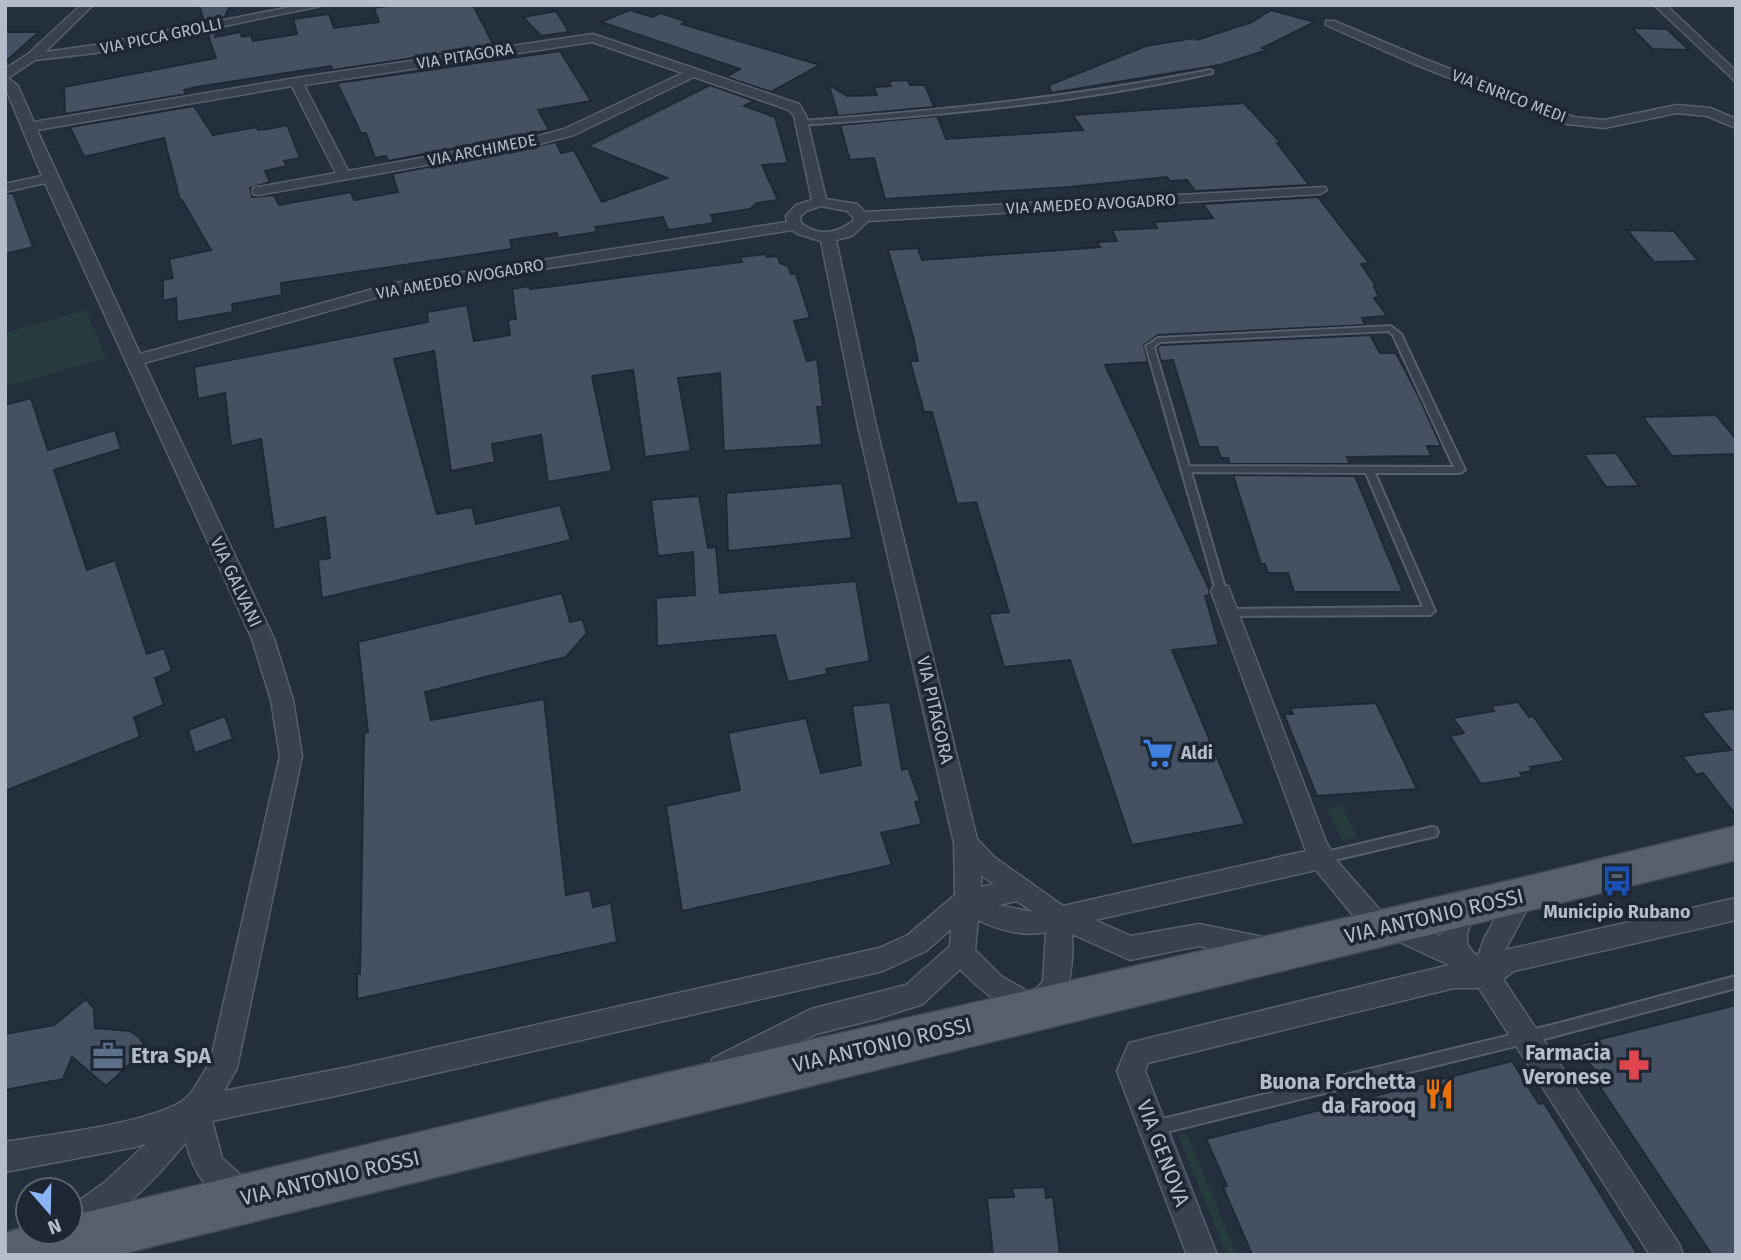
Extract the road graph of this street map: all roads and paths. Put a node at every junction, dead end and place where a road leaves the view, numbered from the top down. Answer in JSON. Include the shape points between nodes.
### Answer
{"nodes":[{"id":1,"x":88,"y":5,"type":"edge"},
{"id":2,"x":320,"y":5,"type":"edge"},
{"id":3,"x":1659,"y":5,"type":"edge"},
{"id":4,"x":1330,"y":23,"type":"dead end"},
{"id":5,"x":32,"y":57,"type":"junction"},
{"id":6,"x":695,"y":72,"type":"junction"},
{"id":7,"x":1210,"y":72,"type":"dead end"},
{"id":8,"x":5,"y":75,"type":"edge"},
{"id":9,"x":1735,"y":78,"type":"edge"},
{"id":10,"x":5,"y":81,"type":"edge"},
{"id":11,"x":296,"y":82,"type":"junction"},
{"id":12,"x":801,"y":123,"type":"junction"},
{"id":13,"x":1736,"y":124,"type":"edge"},
{"id":14,"x":29,"y":127,"type":"junction"},
{"id":15,"x":344,"y":176,"type":"junction"},
{"id":16,"x":50,"y":178,"type":"junction"},
{"id":17,"x":5,"y":188,"type":"edge"},
{"id":18,"x":1320,"y":190,"type":"dead end"},
{"id":19,"x":258,"y":191,"type":"dead end"},
{"id":20,"x":820,"y":202,"type":"junction"},
{"id":21,"x":861,"y":218,"type":"junction"},
{"id":22,"x":793,"y":225,"type":"junction"},
{"id":23,"x":828,"y":237,"type":"junction"},
{"id":24,"x":133,"y":361,"type":"junction"},
{"id":25,"x":1185,"y":469,"type":"junction"},
{"id":26,"x":1369,"y":470,"type":"junction"},
{"id":27,"x":1221,"y":591,"type":"joint"},
{"id":28,"x":1227,"y":613,"type":"junction"},
{"id":29,"x":1432,"y":832,"type":"dead end"},
{"id":30,"x":966,"y":843,"type":"junction"},
{"id":31,"x":1736,"y":843,"type":"edge"},
{"id":32,"x":1322,"y":858,"type":"junction"},
{"id":33,"x":1018,"y":890,"type":"junction"},
{"id":34,"x":1521,"y":896,"type":"junction"},
{"id":35,"x":967,"y":901,"type":"junction"},
{"id":36,"x":1464,"y":909,"type":"junction"},
{"id":37,"x":1736,"y":909,"type":"edge"},
{"id":38,"x":1058,"y":916,"type":"junction"},
{"id":39,"x":1386,"y":927,"type":"junction"},
{"id":40,"x":1279,"y":952,"type":"junction"},
{"id":41,"x":962,"y":954,"type":"junction"},
{"id":42,"x":1458,"y":957,"type":"junction"},
{"id":43,"x":1486,"y":976,"type":"junction"},
{"id":44,"x":1736,"y":982,"type":"edge"},
{"id":45,"x":1036,"y":1010,"type":"junction"},
{"id":46,"x":1528,"y":1037,"type":"junction"},
{"id":47,"x":666,"y":1096,"type":"junction"},
{"id":48,"x":196,"y":1110,"type":"junction"},
{"id":49,"x":1154,"y":1129,"type":"junction"},
{"id":50,"x":5,"y":1157,"type":"edge"},
{"id":51,"x":244,"y":1198,"type":"junction"},
{"id":52,"x":84,"y":1215,"type":"edge"},
{"id":53,"x":84,"y":1234,"type":"edge"},
{"id":54,"x":1202,"y":1255,"type":"edge"},
{"id":55,"x":1668,"y":1255,"type":"edge"}],
"edges":[{"from":1,"to":5,"type":"street"},
{"from":2,"to":5,"type":"street","name":"VIA PICCA GROLLI"},
{"from":3,"to":9,"type":"street"},
{"from":4,"to":13,"type":"street","name":"VIA ENRICO MEDI","via":[[1572,121],[1604,124],[1677,109],[1710,113]]},
{"from":5,"to":8,"type":"street","name":"VIA PICCA GROLLI"},
{"from":6,"to":11,"type":"street","name":"VIA PITAGORA","via":[[593,38]]},
{"from":6,"to":12,"type":"street","name":"VIA PITAGORA","via":[[794,107]]},
{"from":6,"to":15,"type":"street","name":"VIA ARCHIMEDE","via":[[569,132]]},
{"from":7,"to":12,"type":"lane","via":[[1115,91],[934,115]]},
{"from":10,"to":14,"type":"street","name":"VIA GALVANI","via":[[12,86]]},
{"from":11,"to":14,"type":"street","name":"VIA PITAGORA"},
{"from":11,"to":15,"type":"street"},
{"from":12,"to":20,"type":"street"},
{"from":14,"to":16,"type":"street","name":"VIA GALVANI"},
{"from":15,"to":19,"type":"street","name":"VIA ARCHIMEDE"},
{"from":16,"to":17,"type":"street"},
{"from":16,"to":24,"type":"street","name":"VIA GALVANI"},
{"from":18,"to":21,"type":"street","name":"VIA AMEDEO AVOGADRO"},
{"from":20,"to":21,"type":"street","via":[[852,207]]},
{"from":20,"to":22,"type":"street","via":[[800,208]]},
{"from":21,"to":23,"type":"street","via":[[849,233]]},
{"from":22,"to":23,"type":"street","via":[[806,234]]},
{"from":22,"to":24,"type":"street","name":"VIA AMEDEO AVOGADRO","via":[[395,288]]},
{"from":23,"to":30,"type":"street","name":"VIA PITAGORA","via":[[867,426]]},
{"from":24,"to":48,"type":"street","name":"VIA GALVANI","via":[[263,639],[282,701],[291,757],[223,1068]]},
{"from":25,"to":26,"type":"lane"},
{"from":25,"to":26,"type":"lane","via":[[1150,346],[1166,338],[1391,328],[1460,470]]},
{"from":25,"to":27,"type":"lane"},
{"from":26,"to":28,"type":"lane","via":[[1430,611]]},
{"from":27,"to":28,"type":"street"},
{"from":28,"to":32,"type":"street"},
{"from":29,"to":32,"type":"lane"},
{"from":30,"to":33,"type":"street"},
{"from":30,"to":35,"type":"street","name":"VIA PITAGORA"},
{"from":31,"to":34,"type":"main road","name":"VIA ANTONIO ROSSI"},
{"from":32,"to":38,"type":"street"},
{"from":32,"to":39,"type":"street","via":[[1354,901]]},
{"from":33,"to":35,"type":"street"},
{"from":33,"to":38,"type":"street"},
{"from":34,"to":36,"type":"main road","name":"VIA ANTONIO ROSSI"},
{"from":34,"to":43,"type":"street","via":[[1493,947]]},
{"from":35,"to":38,"type":"street","via":[[995,916],[1031,923]]},
{"from":35,"to":41,"type":"street","name":"VIA PITAGORA"},
{"from":35,"to":48,"type":"street","via":[[917,943],[883,958],[349,1080]]},
{"from":36,"to":39,"type":"main road","name":"VIA ANTONIO ROSSI"},
{"from":36,"to":42,"type":"street","via":[[1452,937]]},
{"from":37,"to":43,"type":"street","via":[[1507,961]]},
{"from":38,"to":40,"type":"street","via":[[1130,948],[1199,935]]},
{"from":38,"to":45,"type":"street","via":[[1056,985]]},
{"from":39,"to":40,"type":"main road","name":"VIA ANTONIO ROSSI"},
{"from":39,"to":42,"type":"street"},
{"from":40,"to":45,"type":"main road","name":"VIA ANTONIO ROSSI"},
{"from":41,"to":45,"type":"street","via":[[992,985]]},
{"from":41,"to":47,"type":"street","via":[[914,995],[811,1022]]},
{"from":42,"to":43,"type":"street"},
{"from":43,"to":46,"type":"street"},
{"from":43,"to":49,"type":"street","name":"VIA GENOVA","via":[[1454,976],[1139,1052],[1130,1071]]},
{"from":44,"to":46,"type":"lane"},
{"from":45,"to":47,"type":"main road","name":"VIA ANTONIO ROSSI"},
{"from":46,"to":49,"type":"lane"},
{"from":46,"to":55,"type":"street"},
{"from":47,"to":51,"type":"main road","name":"VIA ANTONIO ROSSI"},
{"from":48,"to":50,"type":"street","via":[[135,1133]]},
{"from":48,"to":51,"type":"street","via":[[203,1155],[219,1182]]},
{"from":48,"to":52,"type":"street","via":[[113,1195]]},
{"from":49,"to":54,"type":"street","name":"VIA GENOVA"},
{"from":51,"to":53,"type":"main road","name":"VIA ANTONIO ROSSI"}]}
